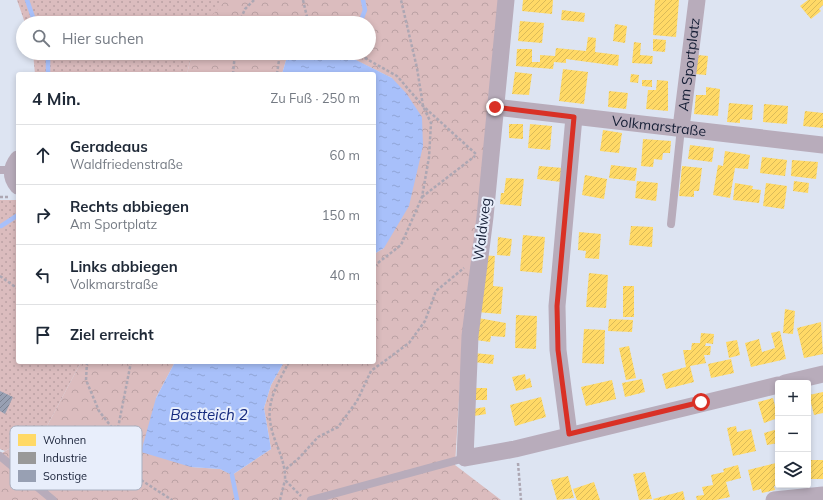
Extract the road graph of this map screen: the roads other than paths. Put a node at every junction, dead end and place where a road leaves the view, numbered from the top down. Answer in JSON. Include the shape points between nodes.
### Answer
{"nodes":[{"id":1,"x":506,"y":0,"type":"edge"},
{"id":2,"x":697,"y":0,"type":"edge"},
{"id":3,"x":495,"y":107,"type":"junction"},
{"id":4,"x":574,"y":117,"type":"junction"},
{"id":5,"x":681,"y":128,"type":"junction"},
{"id":6,"x":823,"y":145,"type":"edge"},
{"id":7,"x":10,"y":166,"type":"edge"},
{"id":8,"x":16,"y":184,"type":"edge"},
{"id":9,"x":671,"y":224,"type":"dead end"},
{"id":10,"x":823,"y":374,"type":"edge"},
{"id":11,"x":798,"y":380,"type":"edge"},
{"id":12,"x":775,"y":385,"type":"edge"},
{"id":13,"x":569,"y":434,"type":"junction"},
{"id":14,"x":0,"y":456,"type":"edge"},
{"id":15,"x":465,"y":458,"type":"junction"},
{"id":16,"x":10,"y":464,"type":"edge"},
{"id":17,"x":41,"y":490,"type":"edge"},
{"id":18,"x":823,"y":495,"type":"edge"},
{"id":19,"x":53,"y":500,"type":"edge"},
{"id":20,"x":311,"y":500,"type":"edge"},
{"id":21,"x":774,"y":500,"type":"edge"}],
"edges":[{"from":1,"to":3,"type":"street","name":"Waldweg"},
{"from":2,"to":5,"type":"street","name":"Am Sportplatz"},
{"from":3,"to":4,"type":"street","name":"Volkmarstraße"},
{"from":3,"to":15,"type":"street","name":"Waldweg","via":[[470,336]]},
{"from":4,"to":5,"type":"street","name":"Volkmarstraße"},
{"from":4,"to":13,"type":"street","via":[[557,306],[558,350]]},
{"from":5,"to":6,"type":"street","name":"Volkmarstraße"},
{"from":5,"to":9,"type":"lane","name":"Am Sportplatz"},
{"from":7,"to":8,"type":"street"},
{"from":10,"to":11,"type":"street"},
{"from":12,"to":13,"type":"street"},
{"from":13,"to":15,"type":"street","via":[[515,449]]},
{"from":14,"to":16,"type":"lane"},
{"from":15,"to":20,"type":"lane"},
{"from":17,"to":19,"type":"lane"},
{"from":18,"to":21,"type":"street"}]}
